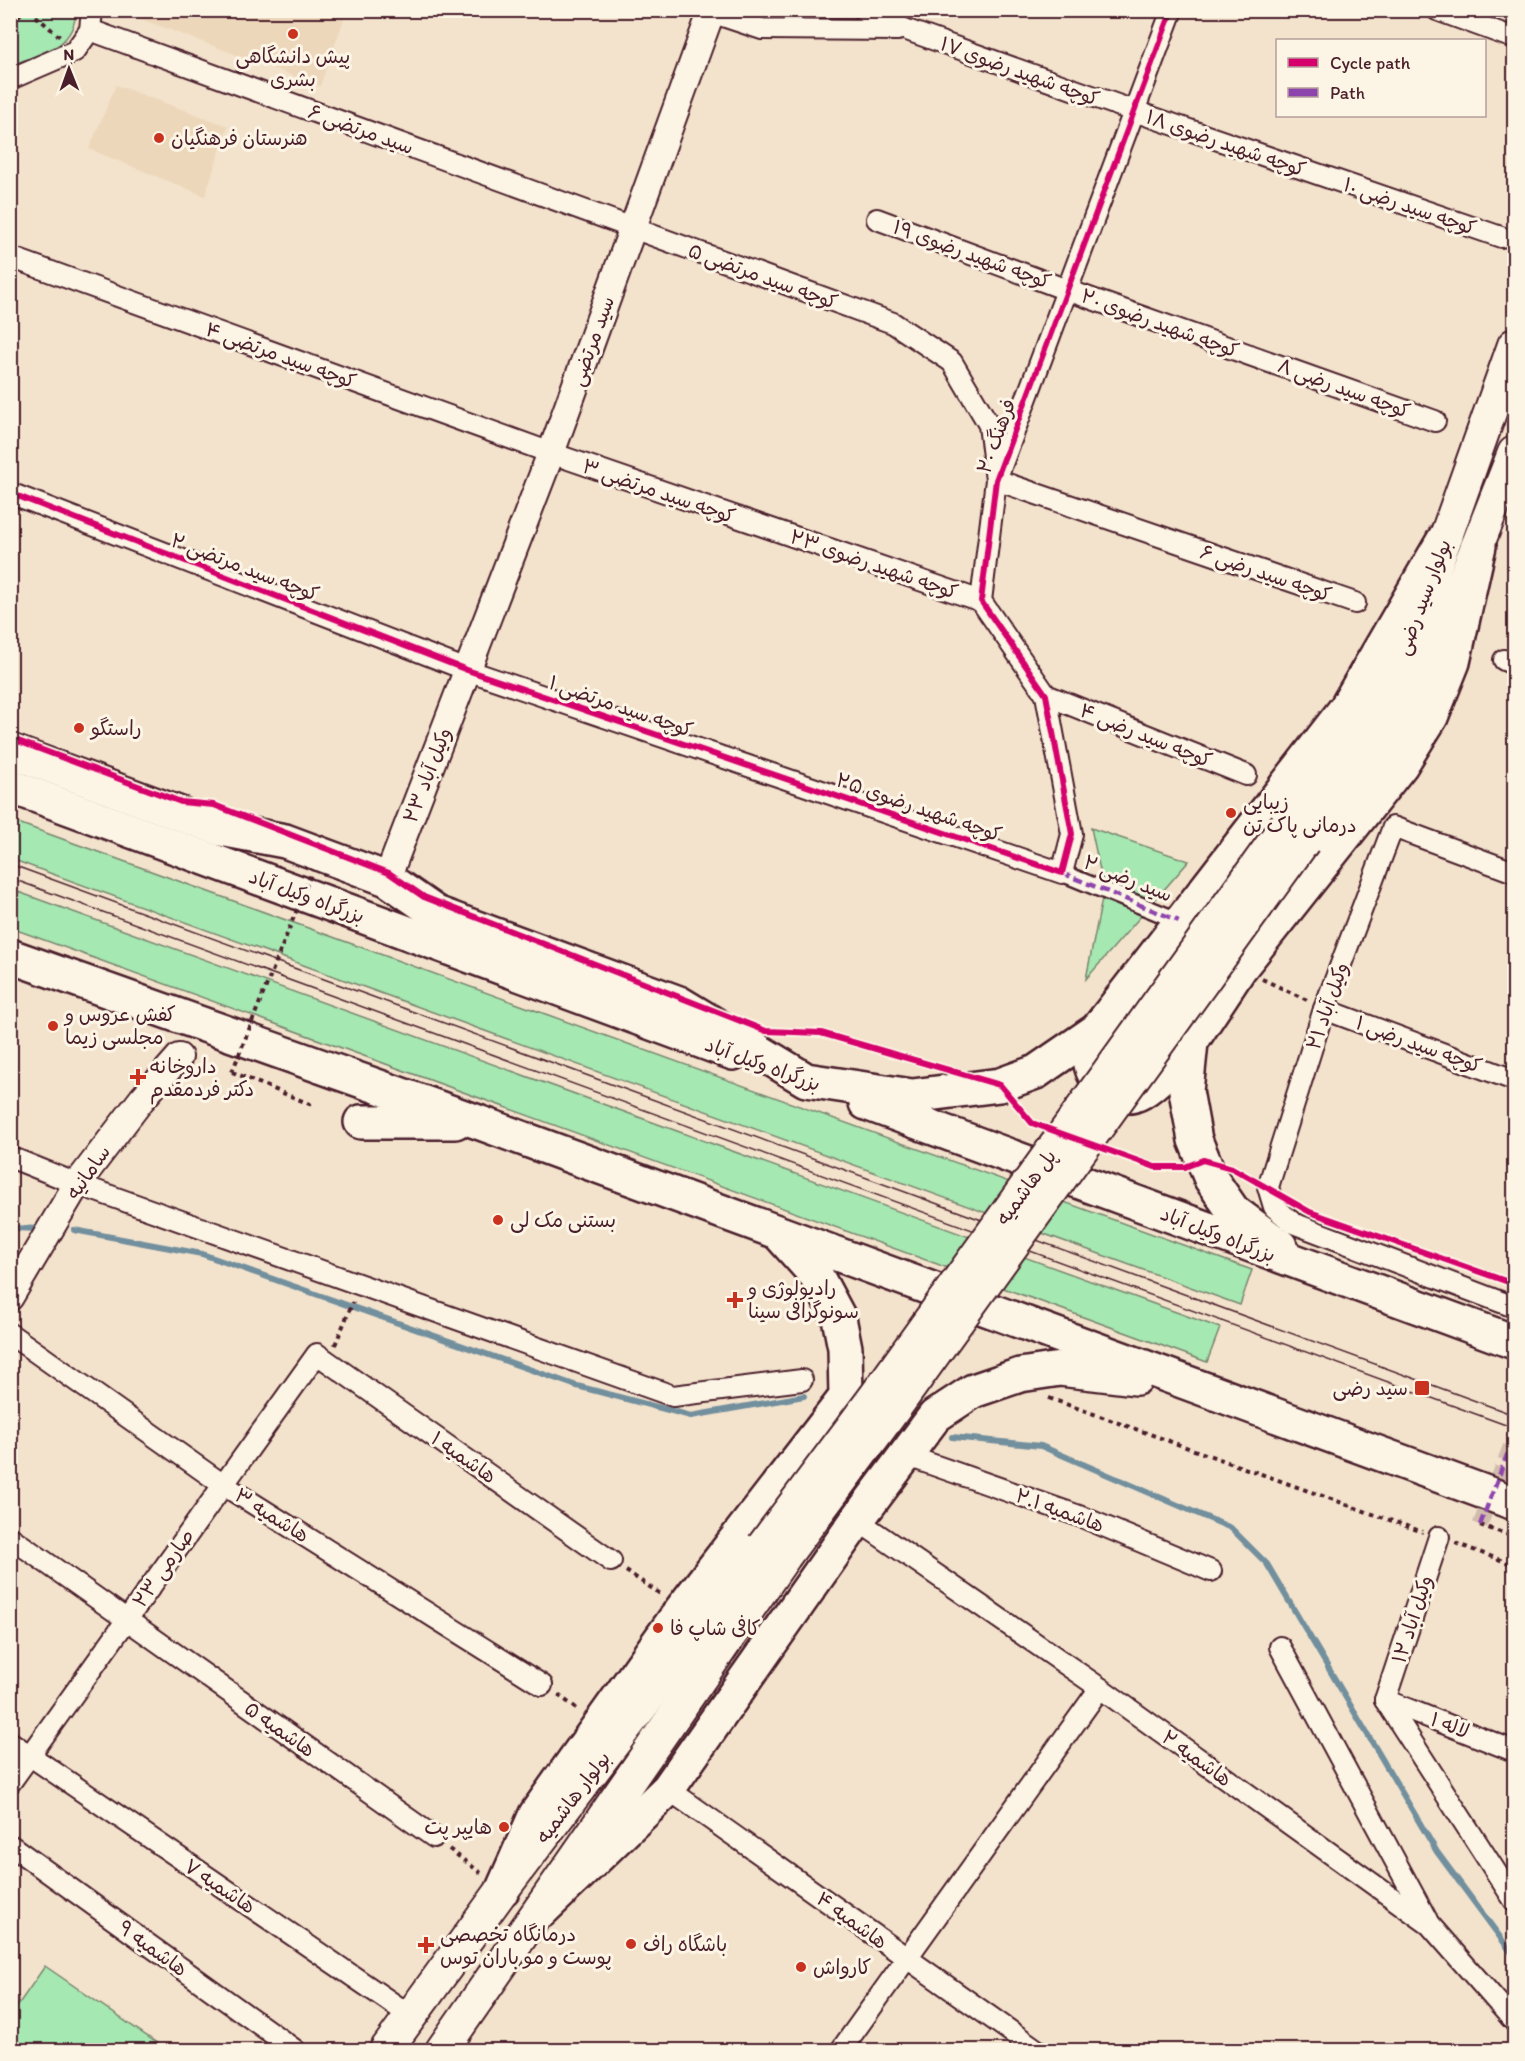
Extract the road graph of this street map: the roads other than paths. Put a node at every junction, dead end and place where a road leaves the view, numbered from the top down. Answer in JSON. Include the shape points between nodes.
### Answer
{"nodes":[{"id":1,"x":864,"y":10,"type":"edge"},
{"id":2,"x":1172,"y":10,"type":"edge"},
{"id":3,"x":1437,"y":10,"type":"edge"},
{"id":4,"x":709,"y":11,"type":"edge"},
{"id":5,"x":91,"y":20,"type":"edge"},
{"id":6,"x":907,"y":30,"type":"junction"},
{"id":7,"x":1515,"y":38,"type":"edge"},
{"id":8,"x":10,"y":79,"type":"edge"},
{"id":9,"x":1134,"y":111,"type":"junction"},
{"id":10,"x":1318,"y":175,"type":"joint"},
{"id":11,"x":877,"y":219,"type":"dead end"},
{"id":12,"x":633,"y":228,"type":"junction"},
{"id":13,"x":1501,"y":237,"type":"dead end"},
{"id":14,"x":10,"y":256,"type":"edge"},
{"id":15,"x":1067,"y":290,"type":"junction"},
{"id":16,"x":1515,"y":345,"type":"edge"},
{"id":17,"x":1252,"y":356,"type":"joint"},
{"id":18,"x":1435,"y":421,"type":"dead end"},
{"id":19,"x":551,"y":453,"type":"junction"},
{"id":20,"x":1515,"y":453,"type":"edge"},
{"id":21,"x":996,"y":480,"type":"junction"},
{"id":22,"x":10,"y":494,"type":"edge"},
{"id":23,"x":767,"y":528,"type":"joint"},
{"id":24,"x":1446,"y":536,"type":"junction"},
{"id":25,"x":1479,"y":546,"type":"junction"},
{"id":26,"x":981,"y":601,"type":"junction"},
{"id":27,"x":1355,"y":603,"type":"dead end"},
{"id":28,"x":467,"y":670,"type":"junction"},
{"id":29,"x":1046,"y":695,"type":"junction"},
{"id":30,"x":10,"y":751,"type":"edge"},
{"id":31,"x":765,"y":772,"type":"joint"},
{"id":32,"x":1245,"y":775,"type":"dead end"},
{"id":33,"x":10,"y":786,"type":"edge"},
{"id":34,"x":1295,"y":833,"type":"junction"},
{"id":35,"x":1515,"y":872,"type":"edge"},
{"id":36,"x":1062,"y":873,"type":"junction"},
{"id":37,"x":387,"y":879,"type":"junction"},
{"id":38,"x":1179,"y":921,"type":"junction"},
{"id":39,"x":10,"y":956,"type":"edge"},
{"id":40,"x":1324,"y":1009,"type":"junction"},
{"id":41,"x":1097,"y":1030,"type":"junction"},
{"id":42,"x":1191,"y":1042,"type":"junction"},
{"id":43,"x":179,"y":1057,"type":"dead end"},
{"id":44,"x":806,"y":1080,"type":"junction"},
{"id":45,"x":1515,"y":1080,"type":"edge"},
{"id":46,"x":360,"y":1122,"type":"dead end"},
{"id":47,"x":478,"y":1122,"type":"junction"},
{"id":48,"x":10,"y":1157,"type":"edge"},
{"id":49,"x":77,"y":1184,"type":"junction"},
{"id":50,"x":778,"y":1233,"type":"junction"},
{"id":51,"x":1313,"y":1270,"type":"junction"},
{"id":52,"x":11,"y":1294,"type":"edge"},
{"id":53,"x":1515,"y":1307,"type":"edge"},
{"id":54,"x":10,"y":1334,"type":"edge"},
{"id":55,"x":1515,"y":1342,"type":"edge"},
{"id":56,"x":322,"y":1358,"type":"joint"},
{"id":57,"x":802,"y":1380,"type":"dead end"},
{"id":58,"x":1188,"y":1383,"type":"junction"},
{"id":59,"x":846,"y":1397,"type":"junction"},
{"id":60,"x":935,"y":1416,"type":"junction"},
{"id":61,"x":905,"y":1455,"type":"junction"},
{"id":62,"x":222,"y":1484,"type":"junction"},
{"id":63,"x":1515,"y":1503,"type":"edge"},
{"id":64,"x":857,"y":1520,"type":"junction"},
{"id":65,"x":10,"y":1537,"type":"edge"},
{"id":66,"x":1439,"y":1537,"type":"road end"},
{"id":67,"x":774,"y":1551,"type":"junction"},
{"id":68,"x":611,"y":1561,"type":"road end"},
{"id":69,"x":1211,"y":1571,"type":"dead end"},
{"id":70,"x":126,"y":1620,"type":"junction"},
{"id":71,"x":1280,"y":1647,"type":"dead end"},
{"id":72,"x":542,"y":1685,"type":"road end"},
{"id":73,"x":1100,"y":1688,"type":"junction"},
{"id":74,"x":1385,"y":1700,"type":"junction"},
{"id":75,"x":10,"y":1742,"type":"edge"},
{"id":76,"x":1515,"y":1751,"type":"edge"},
{"id":77,"x":30,"y":1755,"type":"junction"},
{"id":78,"x":10,"y":1783,"type":"edge"},
{"id":79,"x":668,"y":1789,"type":"junction"},
{"id":80,"x":434,"y":1838,"type":"road end"},
{"id":81,"x":10,"y":1845,"type":"edge"},
{"id":82,"x":503,"y":1889,"type":"junction"},
{"id":83,"x":1515,"y":1900,"type":"edge"},
{"id":84,"x":541,"y":1911,"type":"junction"},
{"id":85,"x":1430,"y":1925,"type":"junction"},
{"id":86,"x":907,"y":1960,"type":"junction"},
{"id":87,"x":411,"y":2016,"type":"junction"},
{"id":88,"x":1515,"y":2020,"type":"edge"},
{"id":89,"x":449,"y":2048,"type":"edge"},
{"id":90,"x":295,"y":2050,"type":"edge"},
{"id":91,"x":387,"y":2050,"type":"edge"},
{"id":92,"x":841,"y":2050,"type":"edge"},
{"id":93,"x":1036,"y":2050,"type":"edge"}],
"edges":[{"from":1,"to":6,"type":"street"},
{"from":2,"to":9,"type":"street","name":"فرهنگ ۲۰"},
{"from":3,"to":7,"type":"street"},
{"from":4,"to":6,"type":"street","via":[[762,29]]},
{"from":4,"to":12,"type":"street","name":"سید مرتضی"},
{"from":5,"to":8,"type":"street","via":[[75,51]]},
{"from":5,"to":12,"type":"street","name":"سید مرتضی ۶"},
{"from":6,"to":9,"type":"street","name":"کوچه شهید رضوی ۱۷"},
{"from":9,"to":10,"type":"street","name":"کوچه شهید رضوی ۱۸"},
{"from":9,"to":15,"type":"street","name":"فرهنگ ۲۰"},
{"from":10,"to":13,"type":"street","name":"کوچه سید رضی ۱۰"},
{"from":11,"to":15,"type":"street","name":"کوچه شهید رضوی ۱۹"},
{"from":12,"to":19,"type":"street","name":"سید مرتضی"},
{"from":12,"to":21,"type":"street","name":"کوچه سید مرتضی ۵","via":[[893,323],[952,362],[989,425]]},
{"from":14,"to":19,"type":"street","name":"کوچه سید مرتضی ۴"},
{"from":15,"to":17,"type":"street","name":"کوچه شهید رضوی ۲۰"},
{"from":15,"to":21,"type":"street","name":"فرهنگ ۲۰"},
{"from":16,"to":24,"type":"main road","name":"بولوار سید رضی"},
{"from":17,"to":18,"type":"street","name":"کوچه سید رضی ۸"},
{"from":19,"to":23,"type":"street","name":"کوچه سید مرتضی ۳"},
{"from":19,"to":28,"type":"street","name":"سید مرتضی"},
{"from":20,"to":25,"type":"main road","name":"بولوار سید رضی"},
{"from":21,"to":26,"type":"street","name":"فرهنگ ۲۰"},
{"from":21,"to":27,"type":"street","name":"کوچه سید رضی ۶"},
{"from":22,"to":28,"type":"street","name":"کوچه سید مرتضی ۲"},
{"from":23,"to":26,"type":"street","name":"کوچه شهید رضوی ۲۳"},
{"from":24,"to":34,"type":"main road","name":"بولوار سید رضی","via":[[1408,643],[1360,732]]},
{"from":24,"to":38,"type":"highway","via":[[1346,708]]},
{"from":25,"to":34,"type":"main road","name":"بولوار سید رضی","via":[[1428,667],[1381,745]]},
{"from":25,"to":42,"type":"highway","via":[[1453,662],[1431,717],[1401,765],[1240,968]]},
{"from":26,"to":29,"type":"street"},
{"from":28,"to":31,"type":"street","name":"کوچه سید مرتضی ۱"},
{"from":28,"to":37,"type":"street","name":"۲۳ وکیل آباد"},
{"from":29,"to":32,"type":"street","name":"کوچه سید رضی ۴"},
{"from":29,"to":36,"type":"street","via":[[1072,834]]},
{"from":30,"to":37,"type":"highway","via":[[221,829],[285,842]]},
{"from":31,"to":36,"type":"street","name":"کوچه شهید رضوی ۲۵"},
{"from":33,"to":44,"type":"highway","name":"بزرگراه وکیل آباد"},
{"from":34,"to":67,"type":"main road","name":"پل هاشمیه","bridge":true,"via":[[895,1408]]},
{"from":35,"to":40,"type":"street","name":"۲۱ وکیل آباد","via":[[1393,827]]},
{"from":36,"to":38,"type":"street","name":"سید رضی ۲"},
{"from":37,"to":44,"type":"highway","via":[[435,913],[679,1003]]},
{"from":38,"to":41,"type":"highway"},
{"from":39,"to":47,"type":"highway"},
{"from":40,"to":45,"type":"street","name":"کوچه سید رضی ۱"},
{"from":40,"to":53,"type":"street","name":"۲۱ وکیل آباد","via":[[1268,1187],[1274,1206],[1293,1223]]},
{"from":41,"to":42,"type":"highway","via":[[1090,1056],[1092,1073],[1105,1089],[1119,1096],[1140,1093]]},
{"from":41,"to":44,"type":"highway","via":[[1036,1072],[1000,1085],[912,1096]]},
{"from":42,"to":51,"type":"highway","via":[[1186,1091],[1195,1140],[1211,1179],[1233,1211]]},
{"from":43,"to":49,"type":"street","name":"سامانیه"},
{"from":44,"to":51,"type":"highway","name":"بزرگراه وکیل آباد"},
{"from":46,"to":47,"type":"highway"},
{"from":47,"to":50,"type":"highway"},
{"from":48,"to":49,"type":"street"},
{"from":49,"to":52,"type":"street","name":"سامانیه"},
{"from":49,"to":57,"type":"street","via":[[673,1396]]},
{"from":50,"to":58,"type":"highway"},
{"from":50,"to":59,"type":"highway","via":[[816,1275],[839,1318],[845,1348]]},
{"from":51,"to":55,"type":"highway","name":"بزرگراه وکیل آباد"},
{"from":54,"to":62,"type":"street","name":"هاشمیه ۳"},
{"from":56,"to":62,"type":"street","name":"صارمی ۲۳"},
{"from":56,"to":68,"type":"street","name":"هاشمیه ۱"},
{"from":58,"to":60,"type":"highway","via":[[1060,1370],[1020,1375],[973,1391]]},
{"from":58,"to":63,"type":"highway"},
{"from":59,"to":60,"type":"highway","via":[[872,1376],[889,1373],[920,1386]]},
{"from":59,"to":82,"type":"highway","via":[[599,1723],[536,1814]]},
{"from":60,"to":61,"type":"highway"},
{"from":61,"to":64,"type":"highway"},
{"from":61,"to":69,"type":"street","name":"هاشمیه ۲.۱","via":[[1083,1517]]},
{"from":62,"to":70,"type":"street","name":"صارمی ۲۳"},
{"from":62,"to":72,"type":"street","name":"هاشمیه ۳"},
{"from":64,"to":73,"type":"street","name":"هاشمیه ۲"},
{"from":64,"to":79,"type":"highway"},
{"from":65,"to":70,"type":"street","name":"هاشمیه ۵"},
{"from":66,"to":74,"type":"street","name":"۱۲ وکیل آباد"},
{"from":67,"to":82,"type":"main road","name":"بولوار هاشمیه"},
{"from":67,"to":84,"type":"main road","name":"بولوار هاشمیه"},
{"from":70,"to":77,"type":"street","name":"صارمی ۲۳"},
{"from":70,"to":80,"type":"street","name":"هاشمیه ۵"},
{"from":71,"to":85,"type":"street"},
{"from":73,"to":85,"type":"street","name":"هاشمیه ۲"},
{"from":73,"to":86,"type":"street"},
{"from":74,"to":76,"type":"street","name":"لاله ۱"},
{"from":74,"to":83,"type":"street"},
{"from":75,"to":77,"type":"street","name":"هاشمیه ۷"},
{"from":77,"to":78,"type":"street","name":"صارمی ۲۳"},
{"from":77,"to":87,"type":"street","name":"هاشمیه ۷"},
{"from":79,"to":84,"type":"highway"},
{"from":79,"to":86,"type":"street","name":"هاشمیه ۴"},
{"from":81,"to":90,"type":"street","name":"هاشمیه ۹"},
{"from":82,"to":87,"type":"main road","name":"بولوار هاشمیه"},
{"from":84,"to":89,"type":"main road","name":"بولوار هاشمیه"},
{"from":85,"to":88,"type":"street","name":"هاشمیه ۲"},
{"from":86,"to":92,"type":"street"},
{"from":86,"to":93,"type":"street","name":"هاشمیه ۴"},
{"from":87,"to":91,"type":"main road","name":"بولوار هاشمیه"}]}
